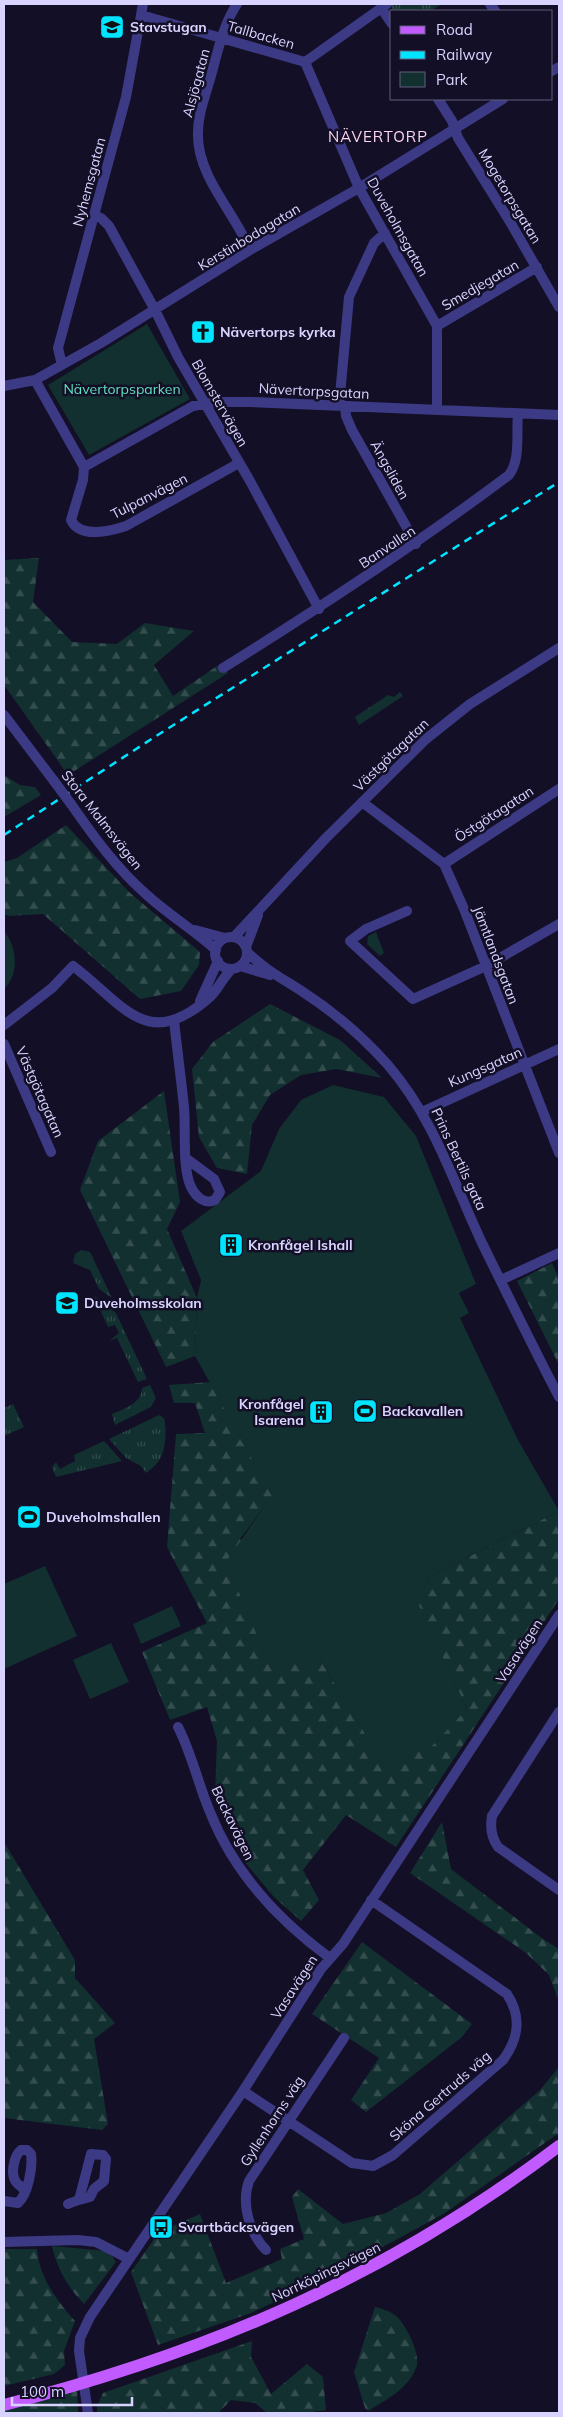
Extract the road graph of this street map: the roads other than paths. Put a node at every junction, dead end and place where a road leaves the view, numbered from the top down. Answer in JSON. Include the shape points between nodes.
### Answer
{"nodes":[{"id":1,"x":143,"y":4,"type":"edge"},
{"id":2,"x":237,"y":4,"type":"edge"},
{"id":3,"x":384,"y":6,"type":"edge"},
{"id":4,"x":141,"y":15,"type":"junction"},
{"id":5,"x":390,"y":20,"type":"edge"},
{"id":6,"x":223,"y":38,"type":"junction"},
{"id":7,"x":305,"y":62,"type":"junction"},
{"id":8,"x":439,"y":100,"type":"edge"},
{"id":9,"x":501,"y":100,"type":"edge"},
{"id":10,"x":456,"y":130,"type":"junction"},
{"id":11,"x":359,"y":188,"type":"junction"},
{"id":12,"x":94,"y":216,"type":"junction"},
{"id":13,"x":385,"y":233,"type":"junction"},
{"id":14,"x":250,"y":250,"type":"junction"},
{"id":15,"x":537,"y":267,"type":"junction"},
{"id":16,"x":559,"y":307,"type":"edge"},
{"id":17,"x":155,"y":310,"type":"junction"},
{"id":18,"x":437,"y":326,"type":"junction"},
{"id":19,"x":62,"y":365,"type":"junction"},
{"id":20,"x":35,"y":380,"type":"junction"},
{"id":21,"x":4,"y":386,"type":"edge"},
{"id":22,"x":203,"y":403,"type":"junction"},
{"id":23,"x":342,"y":407,"type":"junction"},
{"id":24,"x":437,"y":410,"type":"junction"},
{"id":25,"x":518,"y":414,"type":"junction"},
{"id":26,"x":559,"y":415,"type":"edge"},
{"id":27,"x":239,"y":463,"type":"junction"},
{"id":28,"x":84,"y":468,"type":"junction"},
{"id":29,"x":416,"y":544,"type":"junction"},
{"id":30,"x":319,"y":609,"type":"junction"},
{"id":31,"x":559,"y":648,"type":"edge"},
{"id":32,"x":223,"y":668,"type":"dead end"},
{"id":33,"x":4,"y":715,"type":"edge"},
{"id":34,"x":559,"y":789,"type":"edge"},
{"id":35,"x":362,"y":802,"type":"junction"},
{"id":36,"x":444,"y":864,"type":"junction"},
{"id":37,"x":262,"y":907,"type":"junction"},
{"id":38,"x":407,"y":911,"type":"dead end"},
{"id":39,"x":559,"y":924,"type":"edge"},
{"id":40,"x":192,"y":929,"type":"junction"},
{"id":41,"x":230,"y":938,"type":"junction"},
{"id":42,"x":247,"y":950,"type":"junction"},
{"id":43,"x":217,"y":956,"type":"junction"},
{"id":44,"x":486,"y":966,"type":"junction"},
{"id":45,"x":236,"y":967,"type":"junction"},
{"id":46,"x":278,"y":977,"type":"junction"},
{"id":47,"x":199,"y":1005,"type":"junction"},
{"id":48,"x":174,"y":1020,"type":"junction"},
{"id":49,"x":4,"y":1025,"type":"edge"},
{"id":50,"x":4,"y":1044,"type":"edge"},
{"id":51,"x":559,"y":1049,"type":"edge"},
{"id":52,"x":524,"y":1065,"type":"junction"},
{"id":53,"x":422,"y":1112,"type":"junction"},
{"id":54,"x":52,"y":1152,"type":"dead end"},
{"id":55,"x":559,"y":1153,"type":"edge"},
{"id":56,"x":187,"y":1159,"type":"dead end"},
{"id":57,"x":559,"y":1253,"type":"edge"},
{"id":58,"x":501,"y":1280,"type":"junction"},
{"id":59,"x":559,"y":1397,"type":"edge"},
{"id":60,"x":559,"y":1615,"type":"edge"},
{"id":61,"x":556,"y":1627,"type":"edge"},
{"id":62,"x":559,"y":1712,"type":"edge"},
{"id":63,"x":178,"y":1727,"type":"dead end"},
{"id":64,"x":559,"y":1890,"type":"edge"},
{"id":65,"x":371,"y":1900,"type":"junction"},
{"id":66,"x":330,"y":1958,"type":"junction"},
{"id":67,"x":344,"y":2038,"type":"dead end"},
{"id":68,"x":243,"y":2091,"type":"junction"},
{"id":69,"x":288,"y":2121,"type":"junction"},
{"id":70,"x":559,"y":2146,"type":"edge"},
{"id":71,"x":25,"y":2190,"type":"dead end"},
{"id":72,"x":79,"y":2200,"type":"dead end"},
{"id":73,"x":4,"y":2201,"type":"edge"},
{"id":74,"x":68,"y":2204,"type":"dead end"},
{"id":75,"x":4,"y":2242,"type":"edge"},
{"id":76,"x":266,"y":2250,"type":"dead end"},
{"id":77,"x":129,"y":2259,"type":"junction"},
{"id":78,"x":85,"y":2383,"type":"junction"},
{"id":79,"x":4,"y":2405,"type":"edge"},
{"id":80,"x":88,"y":2413,"type":"edge"}],
"edges":[{"from":1,"to":4,"type":"street","name":"Nyhemsgatan"},
{"from":2,"to":6,"type":"street","name":"Alsjögatan"},
{"from":3,"to":5,"type":"street"},
{"from":3,"to":7,"type":"street","name":"Tallbacken"},
{"from":4,"to":6,"type":"street","name":"Tallbacken"},
{"from":4,"to":12,"type":"street","name":"Nyhemsgatan","via":[[126,97]]},
{"from":6,"to":7,"type":"street","name":"Tallbacken"},
{"from":6,"to":14,"type":"street","name":"Alsjögatan","via":[[198,124],[199,147],[212,182]]},
{"from":7,"to":11,"type":"street","name":"Duveholmsgatan"},
{"from":8,"to":10,"type":"street","name":"Mogetorpsgatan"},
{"from":9,"to":10,"type":"street","name":"Kerstinbodagatan"},
{"from":10,"to":11,"type":"street","name":"Kerstinbodagatan"},
{"from":10,"to":15,"type":"street","name":"Mogetorpsgatan"},
{"from":11,"to":13,"type":"street","name":"Duveholmsgatan"},
{"from":11,"to":14,"type":"street","name":"Kerstinbodagatan"},
{"from":12,"to":17,"type":"street","name":"Blomstervägen","via":[[106,221]]},
{"from":12,"to":19,"type":"street","name":"Nyhemsgatan","via":[[58,348]]},
{"from":13,"to":18,"type":"street","name":"Duveholmsgatan"},
{"from":13,"to":23,"type":"street","name":"Ängsliden","via":[[374,243],[349,297]]},
{"from":14,"to":17,"type":"street","name":"Kerstinbodagatan"},
{"from":15,"to":16,"type":"street","name":"Mogetorpsgatan"},
{"from":15,"to":18,"type":"street","name":"Smedjegatan"},
{"from":17,"to":19,"type":"street","name":"Kerstinbodagatan"},
{"from":17,"to":22,"type":"street","name":"Blomstervägen"},
{"from":18,"to":24,"type":"street","name":"Duveholmsgatan"},
{"from":19,"to":20,"type":"street","name":"Kerstinbodagatan"},
{"from":20,"to":21,"type":"street","name":"Kerstinbodagatan"},
{"from":20,"to":28,"type":"street"},
{"from":22,"to":23,"type":"street","name":"Nävertorpsgatan"},
{"from":22,"to":27,"type":"street","name":"Blomstervägen"},
{"from":22,"to":28,"type":"street","name":"Nävertorpsgatan"},
{"from":23,"to":24,"type":"street","name":"Nävertorpsgatan"},
{"from":23,"to":29,"type":"street","name":"Ängsliden"},
{"from":24,"to":25,"type":"street","name":"Nävertorpsgatan"},
{"from":25,"to":26,"type":"street","name":"Nävertorpsgatan"},
{"from":25,"to":29,"type":"street","name":"Banvallen","via":[[516,459],[509,475]]},
{"from":27,"to":28,"type":"street","name":"Tulpanvägen","via":[[126,526],[95,532],[80,529],[70,520]]},
{"from":27,"to":30,"type":"street","name":"Blomstervägen"},
{"from":29,"to":30,"type":"street","name":"Banvallen"},
{"from":30,"to":32,"type":"street","name":"Banvallen"},
{"from":31,"to":35,"type":"street","name":"Västgötagatan","via":[[441,726]]},
{"from":33,"to":40,"type":"street","name":"Stora Malmsvägen","bridge":true,"via":[[114,862],[148,896]]},
{"from":34,"to":36,"type":"street","name":"Östgötagatan"},
{"from":35,"to":36,"type":"street"},
{"from":35,"to":37,"type":"street","name":"Västgötagatan"},
{"from":36,"to":44,"type":"street","name":"Jämtlandsgatan"},
{"from":37,"to":41,"type":"street","name":"Västgötagatan"},
{"from":37,"to":42,"type":"street","name":"Västgötagatan"},
{"from":38,"to":44,"type":"street","via":[[366,929],[350,941],[413,999]]},
{"from":39,"to":44,"type":"street"},
{"from":40,"to":41,"type":"street","name":"Stora Malmsvägen"},
{"from":40,"to":43,"type":"street","name":"Stora Malmsvägen"},
{"from":41,"to":42,"type":"street","via":[[240,940]]},
{"from":41,"to":43,"type":"street","via":[[218,944]]},
{"from":42,"to":45,"type":"street","via":[[246,960]]},
{"from":42,"to":46,"type":"street","name":"Prins Bertils gata"},
{"from":43,"to":45,"type":"street","via":[[223,966]]},
{"from":43,"to":47,"type":"street"},
{"from":44,"to":52,"type":"street","name":"Jämtlandsgatan"},
{"from":45,"to":46,"type":"street","name":"Prins Bertils gata"},
{"from":45,"to":47,"type":"street"},
{"from":46,"to":53,"type":"street","name":"Prins Bertils gata","via":[[327,1008],[371,1046],[404,1084]]},
{"from":47,"to":48,"type":"street"},
{"from":48,"to":49,"type":"street","via":[[158,1023],[137,1018],[72,966],[52,988]]},
{"from":48,"to":56,"type":"street"},
{"from":50,"to":54,"type":"street","name":"Västgötagatan"},
{"from":51,"to":52,"type":"street","name":"Kungsgatan"},
{"from":52,"to":53,"type":"street","name":"Kungsgatan"},
{"from":52,"to":55,"type":"street","name":"Jämtlandsgatan"},
{"from":53,"to":58,"type":"street","name":"Prins Bertils gata"},
{"from":57,"to":58,"type":"street"},
{"from":58,"to":59,"type":"street","name":"Prins Bertils gata"},
{"from":60,"to":61,"type":"street","name":"Vasavägen"},
{"from":61,"to":65,"type":"street","name":"Vasavägen"},
{"from":62,"to":64,"type":"street","via":[[492,1816],[490,1826],[498,1847]]},
{"from":63,"to":66,"type":"street","name":"Backavägen","via":[[188,1746],[210,1815],[241,1871],[261,1898]]},
{"from":65,"to":66,"type":"street","name":"Vasavägen","via":[[343,1944]]},
{"from":65,"to":69,"type":"street","name":"Sköna Gertruds väg","via":[[507,1994],[516,2010],[516,2039],[503,2060],[393,2155],[373,2166],[352,2163]]},
{"from":66,"to":68,"type":"street","name":"Vasavägen"},
{"from":67,"to":69,"type":"street","name":"Gyllenhorns väg"},
{"from":68,"to":69,"type":"street","name":"Sköna Gertruds väg"},
{"from":68,"to":77,"type":"street","name":"Vasavägen"},
{"from":69,"to":76,"type":"street","name":"Gyllenhorns väg","via":[[258,2164],[246,2189],[247,2214]]},
{"from":70,"to":78,"type":"main road","name":"Norrköpingsvägen","via":[[490,2197],[323,2293],[174,2355]]},
{"from":71,"to":73,"type":"street","via":[[18,2203]]},
{"from":72,"to":74,"type":"street"},
{"from":75,"to":77,"type":"street","via":[[96,2242]]},
{"from":77,"to":78,"type":"street","name":"Vasavägen","via":[[90,2317],[80,2338],[80,2367]]},
{"from":78,"to":79,"type":"main road","name":"Norrköpingsvägen"},
{"from":78,"to":80,"type":"street","name":"Vasavägen"}]}
